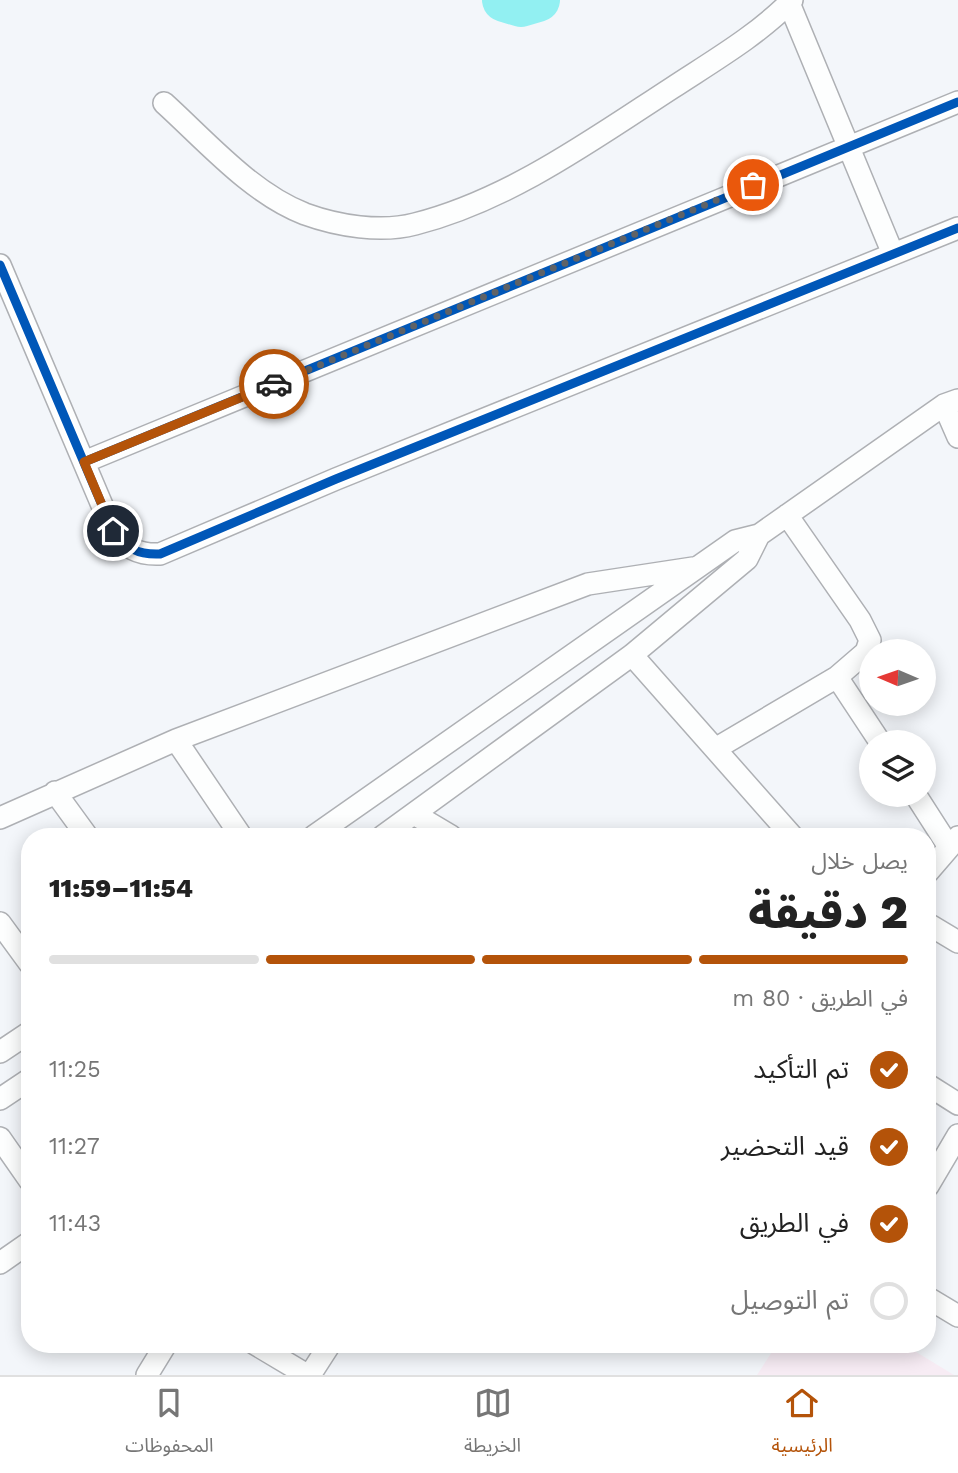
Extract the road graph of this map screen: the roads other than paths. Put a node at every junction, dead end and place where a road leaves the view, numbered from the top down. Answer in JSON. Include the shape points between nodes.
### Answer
{"nodes":[{"id":1,"x":791,"y":1,"type":"edge"},
{"id":2,"x":958,"y":102,"type":"edge"},
{"id":3,"x":164,"y":103,"type":"dead end"},
{"id":4,"x":850,"y":145,"type":"junction"},
{"id":5,"x":958,"y":228,"type":"edge"},
{"id":6,"x":893,"y":254,"type":"junction"},
{"id":7,"x":0,"y":265,"type":"edge"},
{"id":8,"x":951,"y":403,"type":"edge"},
{"id":9,"x":958,"y":437,"type":"edge"},
{"id":10,"x":84,"y":462,"type":"junction"},
{"id":11,"x":787,"y":515,"type":"junction"},
{"id":12,"x":759,"y":535,"type":"junction"},
{"id":13,"x":698,"y":567,"type":"junction"},
{"id":14,"x":632,"y":655,"type":"junction"},
{"id":15,"x":837,"y":677,"type":"junction"},
{"id":16,"x":872,"y":730,"type":"edge"},
{"id":17,"x":176,"y":740,"type":"junction"},
{"id":18,"x":715,"y":749,"type":"junction"},
{"id":19,"x":55,"y":792,"type":"junction"},
{"id":20,"x":926,"y":807,"type":"edge"},
{"id":21,"x":414,"y":814,"type":"junction"},
{"id":22,"x":0,"y":818,"type":"edge"},
{"id":23,"x":81,"y":828,"type":"edge"},
{"id":24,"x":236,"y":828,"type":"edge"},
{"id":25,"x":325,"y":828,"type":"edge"},
{"id":26,"x":394,"y":828,"type":"edge"},
{"id":27,"x":438,"y":828,"type":"edge"},
{"id":28,"x":785,"y":828,"type":"edge"},
{"id":29,"x":954,"y":842,"type":"edge"},
{"id":30,"x":936,"y":863,"type":"edge"},
{"id":31,"x":0,"y":923,"type":"edge"},
{"id":32,"x":936,"y":929,"type":"edge"},
{"id":33,"x":958,"y":942,"type":"edge"},
{"id":34,"x":21,"y":952,"type":"edge"},
{"id":35,"x":21,"y":1038,"type":"edge"},
{"id":36,"x":0,"y":1052,"type":"edge"},
{"id":37,"x":21,"y":1085,"type":"edge"},
{"id":38,"x":936,"y":1090,"type":"edge"},
{"id":39,"x":0,"y":1099,"type":"edge"},
{"id":40,"x":958,"y":1104,"type":"edge"},
{"id":41,"x":958,"y":1135,"type":"edge"},
{"id":42,"x":0,"y":1138,"type":"edge"},
{"id":43,"x":21,"y":1168,"type":"edge"},
{"id":44,"x":936,"y":1172,"type":"edge"},
{"id":45,"x":21,"y":1248,"type":"edge"},
{"id":46,"x":0,"y":1263,"type":"edge"},
{"id":47,"x":936,"y":1303,"type":"edge"},
{"id":48,"x":958,"y":1316,"type":"edge"},
{"id":49,"x":160,"y":1353,"type":"edge"},
{"id":50,"x":270,"y":1353,"type":"edge"},
{"id":51,"x":324,"y":1353,"type":"edge"},
{"id":52,"x":147,"y":1375,"type":"edge"},
{"id":53,"x":308,"y":1375,"type":"edge"}],
"edges":[{"from":1,"to":3,"type":"street","via":[[723,54],[500,194],[414,224],[377,228],[305,214],[266,193]]},
{"from":1,"to":4,"type":"street"},
{"from":2,"to":4,"type":"street"},
{"from":4,"to":6,"type":"street"},
{"from":4,"to":10,"type":"street"},
{"from":5,"to":6,"type":"street"},
{"from":6,"to":10,"type":"street","via":[[160,554],[135,552],[113,531]]},
{"from":7,"to":10,"type":"street"},
{"from":8,"to":9,"type":"street"},
{"from":8,"to":11,"type":"street"},
{"from":11,"to":12,"type":"street"},
{"from":11,"to":15,"type":"street","via":[[870,640],[866,652]]},
{"from":12,"to":13,"type":"street","via":[[735,541]]},
{"from":12,"to":14,"type":"street","via":[[747,559]]},
{"from":13,"to":17,"type":"street","via":[[589,584]]},
{"from":13,"to":25,"type":"street"},
{"from":14,"to":18,"type":"street"},
{"from":14,"to":21,"type":"street"},
{"from":15,"to":16,"type":"street"},
{"from":15,"to":18,"type":"street"},
{"from":17,"to":19,"type":"street"},
{"from":17,"to":24,"type":"street"},
{"from":18,"to":28,"type":"street"},
{"from":19,"to":22,"type":"street"},
{"from":19,"to":23,"type":"street"},
{"from":20,"to":29,"type":"street"},
{"from":21,"to":26,"type":"street"},
{"from":21,"to":27,"type":"street"},
{"from":29,"to":30,"type":"street"},
{"from":31,"to":34,"type":"street"},
{"from":32,"to":33,"type":"street"},
{"from":35,"to":36,"type":"street"},
{"from":37,"to":39,"type":"street"},
{"from":38,"to":40,"type":"street"},
{"from":41,"to":44,"type":"street"},
{"from":42,"to":43,"type":"street"},
{"from":45,"to":46,"type":"street"},
{"from":47,"to":48,"type":"street"},
{"from":49,"to":52,"type":"street"},
{"from":50,"to":53,"type":"street"},
{"from":51,"to":53,"type":"street"}]}
